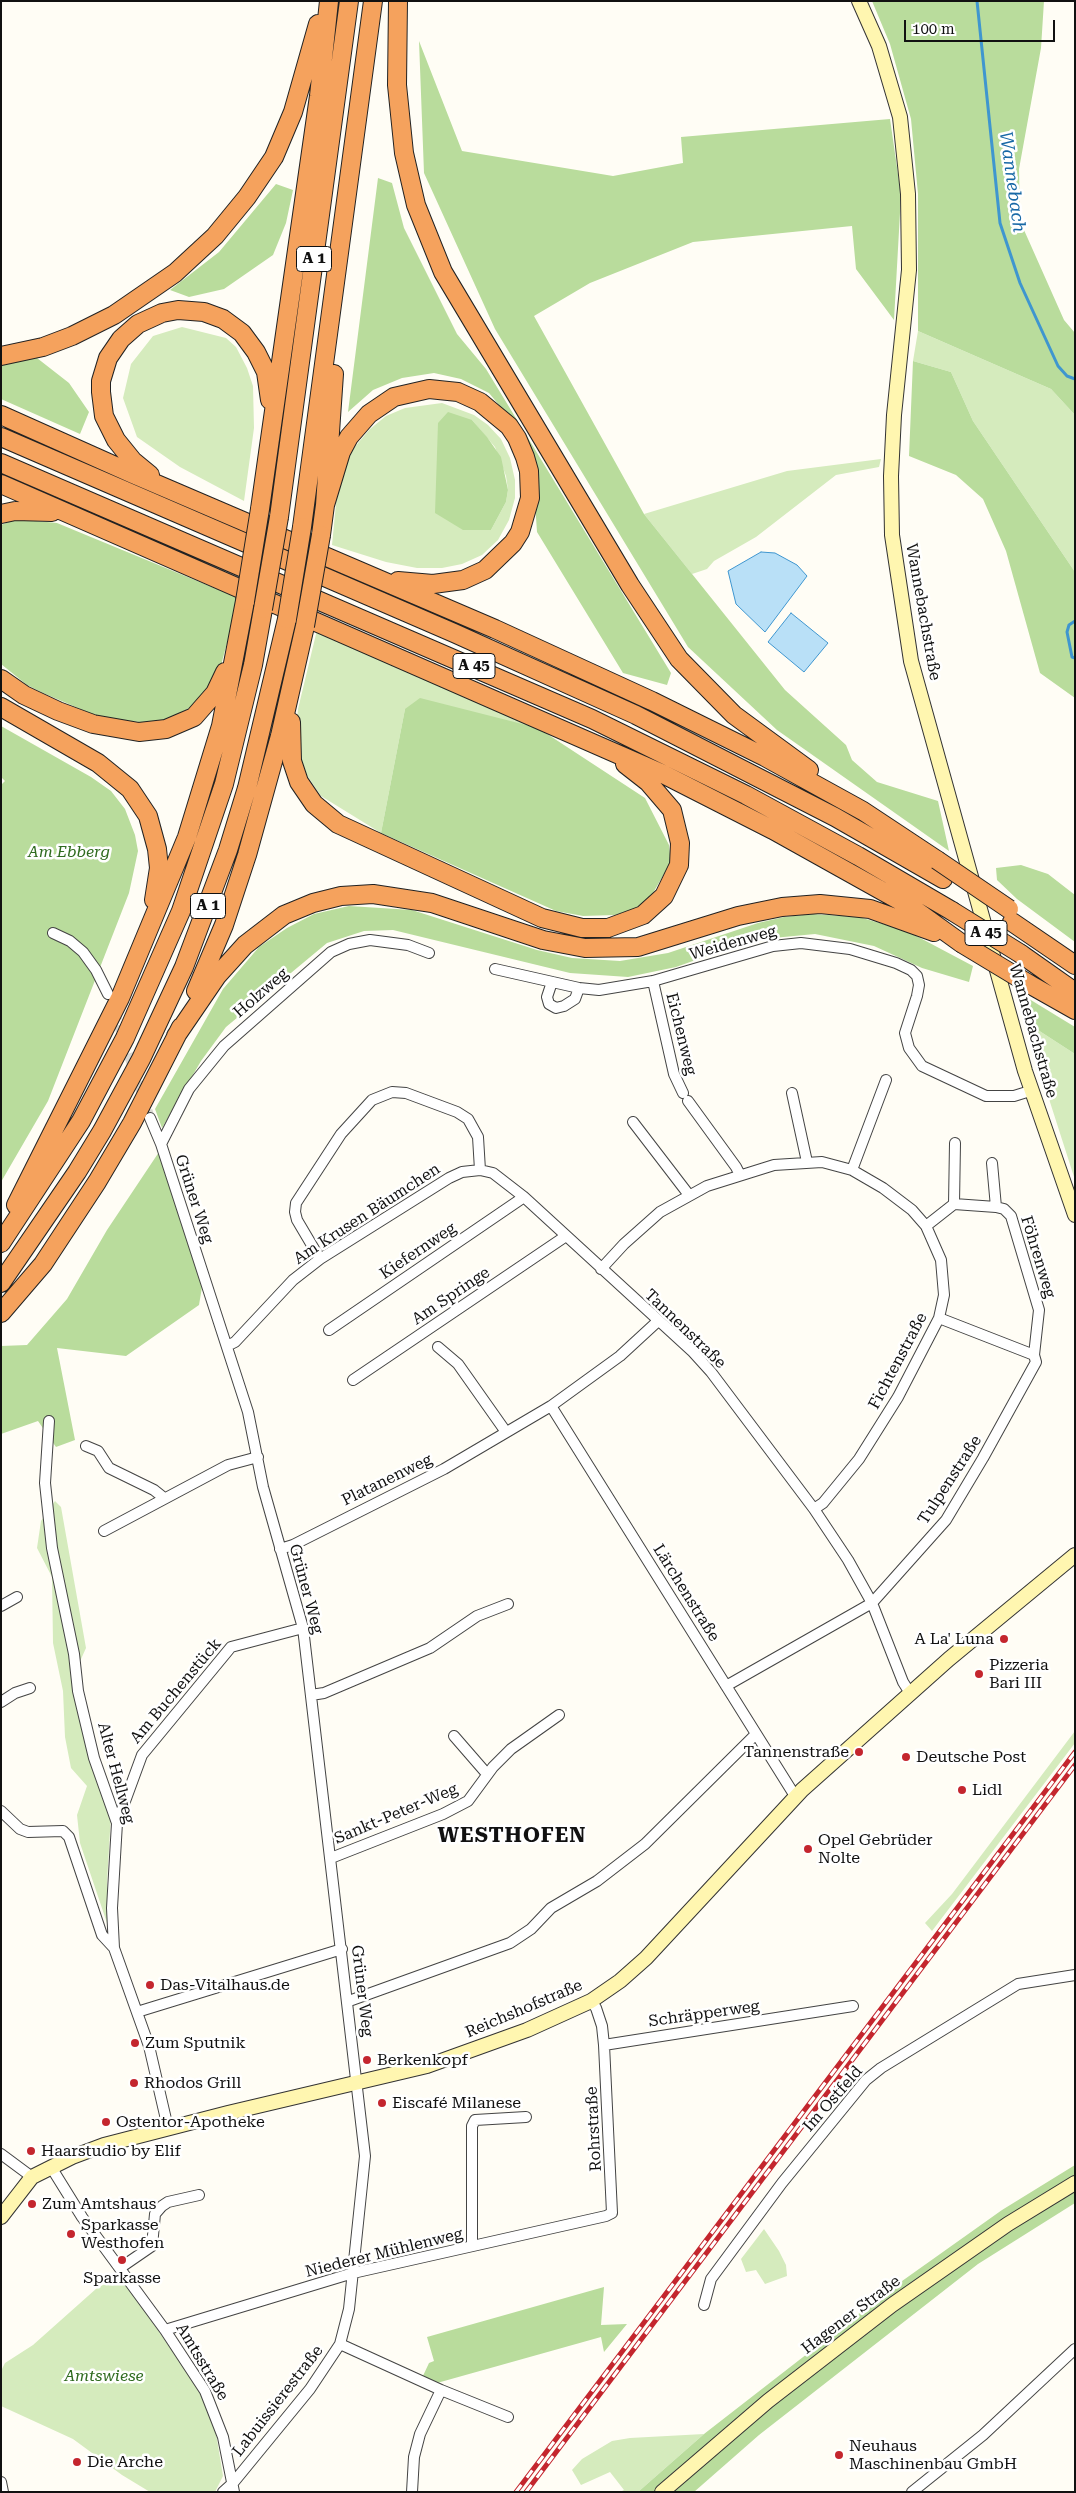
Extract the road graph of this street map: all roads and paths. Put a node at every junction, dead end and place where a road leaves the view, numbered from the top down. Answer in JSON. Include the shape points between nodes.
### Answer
{"nodes":[{"id":1,"x":324,"y":1,"type":"edge"},
{"id":2,"x":329,"y":1,"type":"edge"},
{"id":3,"x":349,"y":1,"type":"edge"},
{"id":4,"x":373,"y":1,"type":"edge"},
{"id":5,"x":398,"y":1,"type":"edge"},
{"id":6,"x":860,"y":1,"type":"edge"},
{"id":7,"x":330,"y":318,"type":"junction"},
{"id":8,"x":1,"y":356,"type":"edge"},
{"id":9,"x":1,"y":415,"type":"edge"},
{"id":10,"x":1,"y":437,"type":"edge"},
{"id":11,"x":271,"y":437,"type":"junction"},
{"id":12,"x":1,"y":463,"type":"edge"},
{"id":13,"x":1,"y":484,"type":"edge"},
{"id":14,"x":166,"y":488,"type":"junction"},
{"id":15,"x":325,"y":505,"type":"junction"},
{"id":16,"x":1,"y":514,"type":"edge"},
{"id":17,"x":118,"y":536,"type":"junction"},
{"id":18,"x":376,"y":577,"type":"junction"},
{"id":19,"x":240,"y":629,"type":"junction"},
{"id":20,"x":295,"y":672,"type":"junction"},
{"id":21,"x":1,"y":679,"type":"edge"},
{"id":22,"x":1,"y":707,"type":"edge"},
{"id":23,"x":573,"y":734,"type":"junction"},
{"id":24,"x":863,"y":811,"type":"junction"},
{"id":25,"x":1010,"y":916,"type":"junction"},
{"id":26,"x":52,"y":933,"type":"dead end"},
{"id":27,"x":961,"y":943,"type":"junction"},
{"id":28,"x":429,"y":953,"type":"dead end"},
{"id":29,"x":139,"y":954,"type":"junction"},
{"id":30,"x":1075,"y":965,"type":"edge"},
{"id":31,"x":495,"y":969,"type":"dead end"},
{"id":32,"x":653,"y":981,"type":"junction"},
{"id":33,"x":552,"y":982,"type":"junction"},
{"id":34,"x":579,"y":988,"type":"junction"},
{"id":35,"x":1075,"y":992,"type":"edge"},
{"id":36,"x":108,"y":994,"type":"dead end"},
{"id":37,"x":1075,"y":1010,"type":"edge"},
{"id":38,"x":176,"y":1036,"type":"junction"},
{"id":39,"x":886,"y":1080,"type":"dead end"},
{"id":40,"x":1030,"y":1091,"type":"junction"},
{"id":41,"x":792,"y":1093,"type":"dead end"},
{"id":42,"x":150,"y":1118,"type":"tunnel mouth"},
{"id":43,"x":633,"y":1122,"type":"dead end"},
{"id":44,"x":955,"y":1143,"type":"dead end"},
{"id":45,"x":160,"y":1144,"type":"junction"},
{"id":46,"x":807,"y":1162,"type":"junction"},
{"id":47,"x":992,"y":1163,"type":"dead end"},
{"id":48,"x":480,"y":1170,"type":"junction"},
{"id":49,"x":852,"y":1170,"type":"junction"},
{"id":50,"x":462,"y":1172,"type":"joint"},
{"id":51,"x":740,"y":1175,"type":"junction"},
{"id":52,"x":689,"y":1195,"type":"junction"},
{"id":53,"x":524,"y":1197,"type":"junction"},
{"id":54,"x":954,"y":1204,"type":"junction"},
{"id":55,"x":996,"y":1207,"type":"junction"},
{"id":56,"x":1075,"y":1215,"type":"edge"},
{"id":57,"x":926,"y":1226,"type":"junction"},
{"id":58,"x":566,"y":1236,"type":"junction"},
{"id":59,"x":1,"y":1237,"type":"edge"},
{"id":60,"x":1,"y":1243,"type":"edge"},
{"id":61,"x":320,"y":1258,"type":"junction"},
{"id":62,"x":601,"y":1269,"type":"junction"},
{"id":63,"x":1,"y":1283,"type":"edge"},
{"id":64,"x":1,"y":1313,"type":"edge"},
{"id":65,"x":939,"y":1318,"type":"junction"},
{"id":66,"x":658,"y":1321,"type":"junction"},
{"id":67,"x":329,"y":1330,"type":"dead end"},
{"id":68,"x":227,"y":1346,"type":"junction"},
{"id":69,"x":438,"y":1347,"type":"dead end"},
{"id":70,"x":1034,"y":1355,"type":"junction"},
{"id":71,"x":353,"y":1380,"type":"dead end"},
{"id":72,"x":551,"y":1406,"type":"junction"},
{"id":73,"x":49,"y":1421,"type":"dead end"},
{"id":74,"x":506,"y":1432,"type":"junction"},
{"id":75,"x":86,"y":1446,"type":"dead end"},
{"id":76,"x":258,"y":1457,"type":"junction"},
{"id":77,"x":164,"y":1498,"type":"junction"},
{"id":78,"x":814,"y":1509,"type":"junction"},
{"id":79,"x":104,"y":1531,"type":"dead end"},
{"id":80,"x":280,"y":1549,"type":"junction"},
{"id":81,"x":1075,"y":1555,"type":"edge"},
{"id":82,"x":17,"y":1597,"type":"dead end"},
{"id":83,"x":872,"y":1603,"type":"junction"},
{"id":84,"x":508,"y":1604,"type":"dead end"},
{"id":85,"x":1,"y":1606,"type":"edge"},
{"id":86,"x":303,"y":1628,"type":"junction"},
{"id":87,"x":726,"y":1686,"type":"junction"},
{"id":88,"x":30,"y":1688,"type":"dead end"},
{"id":89,"x":910,"y":1693,"type":"junction"},
{"id":90,"x":311,"y":1695,"type":"junction"},
{"id":91,"x":1,"y":1702,"type":"edge"},
{"id":92,"x":559,"y":1716,"type":"dead end"},
{"id":93,"x":755,"y":1735,"type":"junction"},
{"id":94,"x":454,"y":1736,"type":"dead end"},
{"id":95,"x":487,"y":1774,"type":"junction"},
{"id":96,"x":796,"y":1796,"type":"junction"},
{"id":97,"x":1,"y":1811,"type":"edge"},
{"id":98,"x":117,"y":1822,"type":"junction"},
{"id":99,"x":331,"y":1858,"type":"junction"},
{"id":100,"x":114,"y":1948,"type":"junction"},
{"id":101,"x":342,"y":1949,"type":"junction"},
{"id":102,"x":1075,"y":1975,"type":"edge"},
{"id":103,"x":591,"y":2001,"type":"junction"},
{"id":104,"x":348,"y":2002,"type":"junction"},
{"id":105,"x":853,"y":2006,"type":"dead end"},
{"id":106,"x":138,"y":2012,"type":"junction"},
{"id":107,"x":604,"y":2045,"type":"junction"},
{"id":108,"x":358,"y":2083,"type":"junction"},
{"id":109,"x":526,"y":2117,"type":"dead end"},
{"id":110,"x":168,"y":2128,"type":"junction"},
{"id":111,"x":1,"y":2154,"type":"edge"},
{"id":112,"x":51,"y":2167,"type":"junction"},
{"id":113,"x":32,"y":2177,"type":"junction"},
{"id":114,"x":1075,"y":2183,"type":"edge"},
{"id":115,"x":199,"y":2195,"type":"dead end"},
{"id":116,"x":612,"y":2213,"type":"joint"},
{"id":117,"x":1,"y":2217,"type":"edge"},
{"id":118,"x":472,"y":2246,"type":"junction"},
{"id":119,"x":120,"y":2268,"type":"junction"},
{"id":120,"x":353,"y":2273,"type":"junction"},
{"id":121,"x":704,"y":2305,"type":"dead end"},
{"id":122,"x":165,"y":2330,"type":"junction"},
{"id":123,"x":340,"y":2344,"type":"junction"},
{"id":124,"x":1075,"y":2349,"type":"edge"},
{"id":125,"x":441,"y":2390,"type":"junction"},
{"id":126,"x":508,"y":2417,"type":"dead end"},
{"id":127,"x":1,"y":2482,"type":"edge"},
{"id":128,"x":233,"y":2487,"type":"edge"},
{"id":129,"x":3,"y":2492,"type":"edge"},
{"id":130,"x":223,"y":2492,"type":"edge"},
{"id":131,"x":412,"y":2492,"type":"edge"},
{"id":132,"x":662,"y":2492,"type":"edge"},
{"id":133,"x":912,"y":2492,"type":"edge"}],
"edges":[{"from":1,"to":8,"type":"highway","via":[[299,93],[284,133],[261,178],[231,218],[175,273],[114,315],[50,344]]},
{"from":2,"to":11,"type":"highway","via":[[319,96]]},
{"from":3,"to":60,"type":"highway","number":"A 1","bridge":true,"via":[[279,517],[253,665],[224,784],[178,919],[125,1038],[82,1121]]},
{"from":4,"to":7,"type":"highway","number":"A 1"},
{"from":5,"to":24,"type":"highway","via":[[397,85],[404,153],[416,205],[443,272],[630,585],[679,660],[734,714]]},
{"from":6,"to":40,"type":"main road","name":"Wannebachstraße","via":[[879,46],[900,117],[908,194],[909,270],[891,476],[892,535],[911,661]]},
{"from":7,"to":15,"type":"highway","via":[[334,372]]},
{"from":7,"to":63,"type":"highway","number":"A 1","bridge":true,"via":[[287,619],[262,733],[228,850],[184,967],[141,1059],[77,1172]]},
{"from":9,"to":14,"type":"highway"},
{"from":10,"to":25,"type":"highway","number":"A 45","via":[[636,715],[834,817]]},
{"from":11,"to":14,"type":"highway","via":[[266,372],[242,333],[223,319],[204,312],[178,310],[149,317],[128,331],[112,352],[103,374],[101,392],[104,416],[116,440],[133,461]]},
{"from":11,"to":19,"type":"highway","bridge":true},
{"from":12,"to":35,"type":"highway","number":"A 45","bridge":true,"via":[[592,719],[746,795],[858,856],[952,911]]},
{"from":13,"to":17,"type":"highway"},
{"from":14,"to":18,"type":"highway"},
{"from":15,"to":18,"type":"highway","via":[[341,452],[349,437],[369,414],[407,392],[443,389],[469,396],[492,410],[517,438],[528,471],[530,498],[520,532],[504,554],[485,570],[448,583],[421,584]]},
{"from":15,"to":20,"type":"highway","bridge":true},
{"from":16,"to":17,"type":"highway","via":[[22,510],[53,512]]},
{"from":17,"to":23,"type":"highway"},
{"from":18,"to":24,"type":"highway","via":[[652,701],[766,757]]},
{"from":19,"to":21,"type":"highway","via":[[224,677],[206,707],[194,717],[166,729],[139,732],[93,724],[40,703]]},
{"from":19,"to":29,"type":"highway","via":[[223,718],[206,781],[187,837]]},
{"from":20,"to":23,"type":"highway","via":[[290,735],[292,761],[306,794],[325,814],[357,835],[542,918],[582,928],[608,928],[643,915],[664,896],[678,865],[678,832],[672,810],[648,782],[620,761]]},
{"from":20,"to":38,"type":"highway","via":[[244,864],[224,925]]},
{"from":22,"to":29,"type":"highway","via":[[116,776],[130,789],[148,816],[159,868],[155,897]]},
{"from":23,"to":27,"type":"highway","via":[[663,774],[773,830],[911,908]]},
{"from":24,"to":25,"type":"highway","bridge":true,"via":[[937,860]]},
{"from":25,"to":30,"type":"highway","number":"A 45"},
{"from":26,"to":36,"type":"street","via":[[70,941],[83,952]]},
{"from":27,"to":37,"type":"highway","bridge":true},
{"from":27,"to":38,"type":"highway","via":[[870,909],[820,904],[782,907],[738,916],[638,947],[585,948],[543,940],[432,903],[392,895],[349,895],[327,898],[300,908],[256,935],[217,976]]},
{"from":28,"to":45,"type":"street","name":"Holzweg","via":[[408,945],[370,940],[331,952],[224,1046],[189,1089]]},
{"from":29,"to":59,"type":"highway"},
{"from":31,"to":33,"type":"street","name":"Weidenweg"},
{"from":32,"to":34,"type":"street","name":"Weidenweg","via":[[619,988]]},
{"from":32,"to":40,"type":"street","name":"Weidenweg","via":[[772,946],[801,943],[850,949],[896,962],[917,976],[917,996],[905,1033],[908,1048],[922,1066],[986,1096],[1014,1096]]},
{"from":32,"to":51,"type":"street","name":"Eichenweg","via":[[674,1074],[685,1097]]},
{"from":33,"to":34,"type":"street","name":"Weidenweg"},
{"from":33,"to":34,"type":"street","via":[[546,997],[556,1008],[575,999]]},
{"from":38,"to":64,"type":"highway","via":[[98,1182],[43,1264]]},
{"from":39,"to":49,"type":"street"},
{"from":40,"to":56,"type":"main road","name":"Wannebachstraße"},
{"from":41,"to":46,"type":"street"},
{"from":42,"to":45,"type":"street","name":"Grüner Weg"},
{"from":43,"to":52,"type":"street"},
{"from":44,"to":54,"type":"street"},
{"from":45,"to":68,"type":"street","name":"Grüner Weg"},
{"from":46,"to":49,"type":"street","name":"Fichtenstraße","via":[[822,1162]]},
{"from":46,"to":51,"type":"street","name":"Fichtenstraße","via":[[774,1165]]},
{"from":47,"to":55,"type":"street","name":"Föhrenweg"},
{"from":48,"to":50,"type":"street","name":"Tannenstraße"},
{"from":48,"to":53,"type":"street","name":"Tannenstraße","via":[[504,1180]]},
{"from":48,"to":61,"type":"street","via":[[478,1137],[468,1119],[406,1093],[392,1092],[372,1100],[341,1134],[296,1203],[297,1220]]},
{"from":49,"to":57,"type":"street","name":"Fichtenstraße","via":[[899,1199]]},
{"from":50,"to":61,"type":"street","name":"Am Krusen Bäumchen"},
{"from":51,"to":52,"type":"street","name":"Fichtenstraße"},
{"from":52,"to":62,"type":"street","name":"Fichtenstraße","via":[[660,1212]]},
{"from":53,"to":58,"type":"street","name":"Tannenstraße"},
{"from":53,"to":67,"type":"street","name":"Kiefernweg"},
{"from":54,"to":55,"type":"street","name":"Föhrenweg"},
{"from":54,"to":57,"type":"street"},
{"from":55,"to":70,"type":"street","name":"Föhrenweg","via":[[1011,1216],[1039,1310]]},
{"from":57,"to":65,"type":"street","name":"Fichtenstraße","via":[[944,1275]]},
{"from":58,"to":62,"type":"street","name":"Tannenstraße"},
{"from":58,"to":71,"type":"street","name":"Am Springe"},
{"from":61,"to":68,"type":"street","name":"Am Krusen Bäumchen","via":[[293,1280],[236,1342]]},
{"from":62,"to":66,"type":"street","name":"Tannenstraße"},
{"from":65,"to":70,"type":"street"},
{"from":65,"to":78,"type":"street","name":"Fichtenstraße","via":[[898,1397],[859,1459],[823,1503]]},
{"from":66,"to":72,"type":"street","name":"Platanenweg","via":[[620,1356]]},
{"from":66,"to":78,"type":"street","name":"Tannenstraße","via":[[711,1372]]},
{"from":68,"to":76,"type":"street","name":"Grüner Weg"},
{"from":69,"to":74,"type":"street","via":[[458,1364]]},
{"from":70,"to":83,"type":"street","name":"Tulpenstraße","via":[[1036,1362],[946,1520]]},
{"from":72,"to":74,"type":"street","name":"Platanenweg"},
{"from":72,"to":87,"type":"street","name":"Lärchenstraße"},
{"from":73,"to":98,"type":"street","name":"Alter Hellweg","via":[[44,1483],[52,1548],[94,1758]]},
{"from":74,"to":80,"type":"street","name":"Platanenweg","via":[[444,1469],[293,1546]]},
{"from":75,"to":77,"type":"street","via":[[98,1452],[109,1468]]},
{"from":76,"to":77,"type":"street","via":[[228,1465]]},
{"from":76,"to":80,"type":"street","name":"Grüner Weg"},
{"from":77,"to":79,"type":"street"},
{"from":78,"to":83,"type":"street","name":"Tannenstraße"},
{"from":80,"to":86,"type":"street","name":"Grüner Weg"},
{"from":81,"to":89,"type":"main road","name":"Reichshofstraße"},
{"from":82,"to":85,"type":"street"},
{"from":83,"to":87,"type":"street","name":"Tulpenstraße"},
{"from":83,"to":89,"type":"street","name":"Tannenstraße"},
{"from":84,"to":90,"type":"street","via":[[477,1616],[430,1648],[324,1693]]},
{"from":86,"to":90,"type":"street","name":"Grüner Weg"},
{"from":86,"to":98,"type":"street","name":"Am Buchenstück","via":[[231,1647],[142,1755]]},
{"from":87,"to":93,"type":"street","name":"Lärchenstraße"},
{"from":88,"to":91,"type":"street"},
{"from":89,"to":96,"type":"main road","name":"Reichshofstraße"},
{"from":90,"to":99,"type":"street","name":"Grüner Weg"},
{"from":92,"to":95,"type":"street","name":"Sankt-Peter-Weg","via":[[511,1749]]},
{"from":93,"to":96,"type":"street","name":"Lärchenstraße"},
{"from":93,"to":104,"type":"street","via":[[646,1844],[597,1881],[551,1908],[531,1929],[510,1944]]},
{"from":94,"to":95,"type":"street"},
{"from":95,"to":99,"type":"street","name":"Sankt-Peter-Weg","via":[[476,1792],[458,1807]]},
{"from":96,"to":103,"type":"main road","name":"Reichshofstraße","via":[[646,1958]]},
{"from":97,"to":100,"type":"street","via":[[20,1829],[28,1832],[63,1831],[70,1837],[102,1935]]},
{"from":98,"to":100,"type":"street","name":"Alter Hellweg","via":[[112,1908]]},
{"from":99,"to":101,"type":"street","name":"Grüner Weg"},
{"from":100,"to":106,"type":"street","name":"Alter Hellweg"},
{"from":101,"to":104,"type":"street","name":"Grüner Weg"},
{"from":101,"to":106,"type":"street"},
{"from":102,"to":121,"type":"street","name":"Im Ostfeld","via":[[1018,1984],[866,2080],[782,2184],[711,2280]]},
{"from":103,"to":107,"type":"street","via":[[602,2026]]},
{"from":103,"to":108,"type":"main road","name":"Reichshofstraße","via":[[527,2030],[452,2058]]},
{"from":104,"to":108,"type":"street","name":"Grüner Weg"},
{"from":105,"to":107,"type":"street","name":"Schräpperweg"},
{"from":106,"to":110,"type":"street","name":"Alter Hellweg"},
{"from":107,"to":116,"type":"street","name":"Rohrstraße"},
{"from":108,"to":110,"type":"main road","name":"Reichshofstraße"},
{"from":108,"to":120,"type":"street","name":"Labuissierestraße","via":[[365,2156]]},
{"from":109,"to":118,"type":"street","via":[[475,2120],[472,2126]]},
{"from":110,"to":112,"type":"main road","name":"Reichshofstraße","via":[[104,2145]]},
{"from":111,"to":113,"type":"street"},
{"from":112,"to":113,"type":"main road","name":"Reichshofstraße"},
{"from":112,"to":119,"type":"street","name":"Amtsstraße","via":[[82,2218]]},
{"from":113,"to":117,"type":"main road","name":"Reichshofstraße"},
{"from":114,"to":132,"type":"main road","name":"Hagener Straße","via":[[892,2305],[768,2402]]},
{"from":115,"to":119,"type":"street","via":[[162,2206],[155,2214],[152,2246]]},
{"from":116,"to":118,"type":"street","name":"Niederer Mühlenweg"},
{"from":118,"to":120,"type":"street","name":"Niederer Mühlenweg"},
{"from":119,"to":122,"type":"street","name":"Amtsstraße"},
{"from":120,"to":122,"type":"street","name":"Niederer Mühlenweg"},
{"from":120,"to":123,"type":"street","name":"Labuissierestraße","via":[[349,2309]]},
{"from":122,"to":128,"type":"street","name":"Amtsstraße","via":[[196,2375],[213,2408],[223,2437]]},
{"from":123,"to":125,"type":"street"},
{"from":123,"to":128,"type":"street","name":"Labuissierestraße","via":[[310,2389]]},
{"from":124,"to":133,"type":"street","via":[[983,2435]]},
{"from":125,"to":126,"type":"street"},
{"from":125,"to":131,"type":"street","via":[[420,2434],[414,2457]]},
{"from":127,"to":129,"type":"street"},
{"from":128,"to":130,"type":"street","name":"Labuissierestraße"}]}
